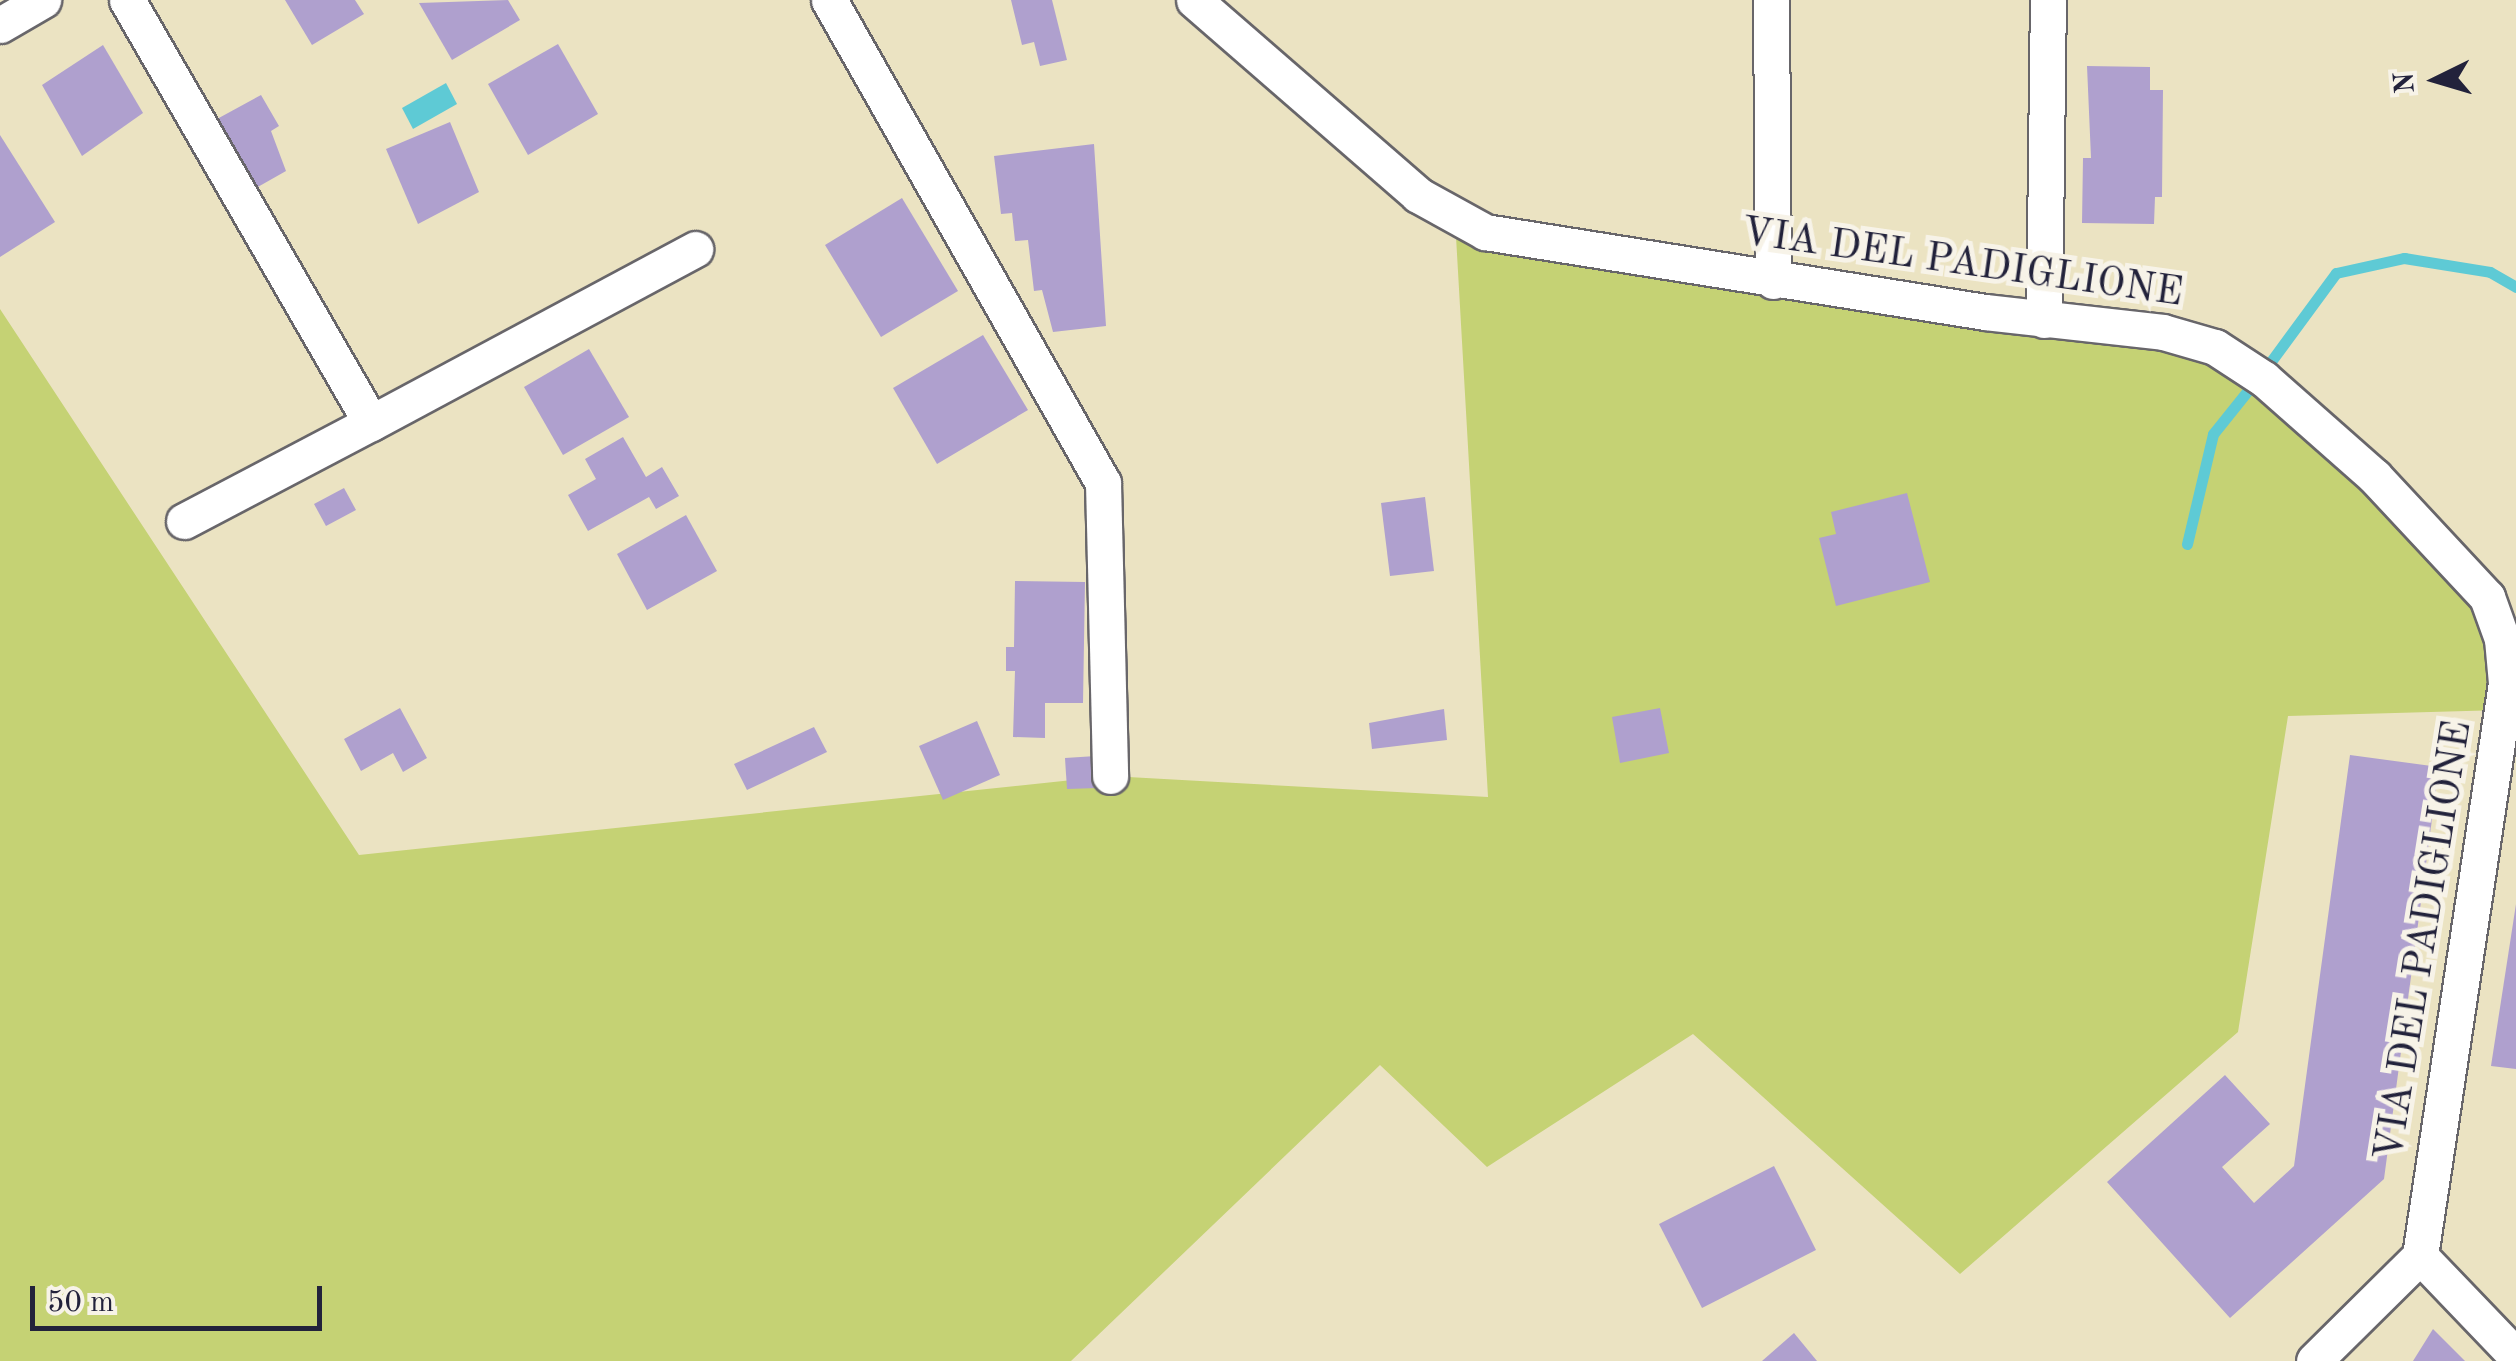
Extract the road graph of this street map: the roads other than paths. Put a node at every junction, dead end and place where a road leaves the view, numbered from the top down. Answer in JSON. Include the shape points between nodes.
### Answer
{"nodes":[{"id":1,"x":43,"y":0,"type":"edge"},
{"id":2,"x":127,"y":0,"type":"edge"},
{"id":3,"x":829,"y":0,"type":"edge"},
{"id":4,"x":1194,"y":0,"type":"edge"},
{"id":5,"x":1771,"y":0,"type":"edge"},
{"id":6,"x":2048,"y":0,"type":"edge"},
{"id":7,"x":0,"y":25,"type":"edge"},
{"id":8,"x":694,"y":248,"type":"dead end"},
{"id":9,"x":1773,"y":281,"type":"junction"},
{"id":10,"x":2044,"y":320,"type":"junction"},
{"id":11,"x":371,"y":423,"type":"junction"},
{"id":12,"x":184,"y":521,"type":"dead end"},
{"id":13,"x":1110,"y":776,"type":"dead end"},
{"id":14,"x":2420,"y":1256,"type":"junction"},
{"id":15,"x":2516,"y":1356,"type":"edge"},
{"id":16,"x":2314,"y":1361,"type":"edge"}],
"edges":[{"from":1,"to":7,"type":"street"},
{"from":2,"to":11,"type":"street"},
{"from":3,"to":13,"type":"street","via":[[1084,439],[1103,483]]},
{"from":4,"to":9,"type":"street","name":"VIA DEL PADIGLIONE","via":[[1418,196],[1455,220],[1515,240]]},
{"from":5,"to":9,"type":"street"},
{"from":6,"to":10,"type":"street"},
{"from":8,"to":11,"type":"street"},
{"from":9,"to":10,"type":"street","name":"VIA DEL PADIGLIONE"},
{"from":10,"to":14,"type":"street","name":"VIA DEL PADIGLIONE","via":[[2178,335],[2231,356],[2374,476],[2493,609],[2505,654],[2505,693]]},
{"from":11,"to":12,"type":"street"},
{"from":14,"to":15,"type":"street"},
{"from":14,"to":16,"type":"street"}]}
